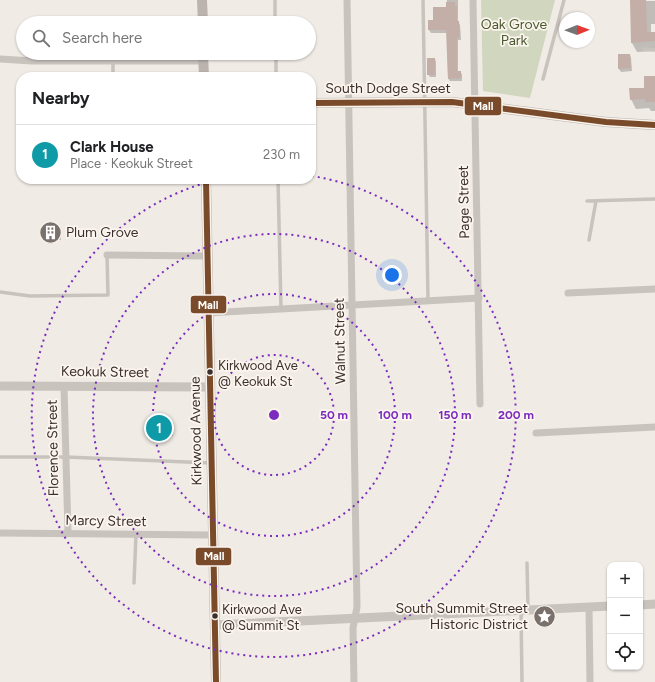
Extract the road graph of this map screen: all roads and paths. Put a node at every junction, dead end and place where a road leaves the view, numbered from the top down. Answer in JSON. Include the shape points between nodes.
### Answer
{"nodes":[{"id":1,"x":202,"y":0,"type":"edge"},
{"id":2,"x":275,"y":0,"type":"edge"},
{"id":3,"x":347,"y":0,"type":"edge"},
{"id":4,"x":423,"y":0,"type":"edge"},
{"id":5,"x":474,"y":0,"type":"edge"},
{"id":6,"x":564,"y":0,"type":"edge"},
{"id":7,"x":203,"y":16,"type":"edge"},
{"id":8,"x":275,"y":16,"type":"edge"},
{"id":9,"x":643,"y":50,"type":"dead end"},
{"id":10,"x":655,"y":50,"type":"edge"},
{"id":11,"x":0,"y":59,"type":"edge"},
{"id":12,"x":136,"y":60,"type":"edge"},
{"id":13,"x":204,"y":60,"type":"edge"},
{"id":14,"x":276,"y":60,"type":"edge"},
{"id":15,"x":113,"y":61,"type":"junction"},
{"id":16,"x":113,"y":72,"type":"edge"},
{"id":17,"x":204,"y":72,"type":"edge"},
{"id":18,"x":276,"y":72,"type":"edge"},
{"id":19,"x":543,"y":79,"type":"dead end"},
{"id":20,"x":425,"y":102,"type":"junction"},
{"id":21,"x":316,"y":103,"type":"edge"},
{"id":22,"x":348,"y":103,"type":"junction"},
{"id":23,"x":476,"y":104,"type":"junction"},
{"id":24,"x":655,"y":125,"type":"edge"},
{"id":25,"x":206,"y":184,"type":"edge"},
{"id":26,"x":278,"y":184,"type":"edge"},
{"id":27,"x":655,"y":199,"type":"edge"},
{"id":28,"x":587,"y":201,"type":"dead end"},
{"id":29,"x":596,"y":201,"type":"junction"},
{"id":30,"x":589,"y":240,"type":"dead end"},
{"id":31,"x":108,"y":255,"type":"joint"},
{"id":32,"x":207,"y":256,"type":"junction"},
{"id":33,"x":655,"y":289,"type":"edge"},
{"id":34,"x":0,"y":292,"type":"edge"},
{"id":35,"x":568,"y":293,"type":"dead end"},
{"id":36,"x":479,"y":298,"type":"junction"},
{"id":37,"x":428,"y":301,"type":"junction"},
{"id":38,"x":352,"y":305,"type":"junction"},
{"id":39,"x":281,"y":309,"type":"junction"},
{"id":40,"x":208,"y":313,"type":"junction"},
{"id":41,"x":0,"y":386,"type":"edge"},
{"id":42,"x":64,"y":386,"type":"junction"},
{"id":43,"x":210,"y":387,"type":"junction"},
{"id":44,"x":480,"y":404,"type":"dead end"},
{"id":45,"x":655,"y":427,"type":"edge"},
{"id":46,"x":536,"y":433,"type":"dead end"},
{"id":47,"x":0,"y":457,"type":"edge"},
{"id":48,"x":66,"y":458,"type":"junction"},
{"id":49,"x":211,"y":463,"type":"junction"},
{"id":50,"x":0,"y":533,"type":"edge"},
{"id":51,"x":68,"y":533,"type":"junction"},
{"id":52,"x":136,"y":534,"type":"junction"},
{"id":53,"x":212,"y":535,"type":"junction"},
{"id":54,"x":528,"y":563,"type":"dead end"},
{"id":55,"x":134,"y":583,"type":"dead end"},
{"id":56,"x":655,"y":604,"type":"edge"},
{"id":57,"x":643,"y":605,"type":"edge"},
{"id":58,"x":607,"y":606,"type":"edge"},
{"id":59,"x":589,"y":607,"type":"junction"},
{"id":60,"x":525,"y":611,"type":"junction"},
{"id":61,"x":355,"y":618,"type":"junction"},
{"id":62,"x":215,"y":625,"type":"junction"},
{"id":63,"x":216,"y":682,"type":"edge"},
{"id":64,"x":354,"y":682,"type":"edge"},
{"id":65,"x":522,"y":682,"type":"edge"},
{"id":66,"x":590,"y":682,"type":"edge"}],
"edges":[{"from":1,"to":7,"type":"main road"},
{"from":2,"to":8,"type":"lane"},
{"from":3,"to":22,"type":"street","name":"Walnut Street"},
{"from":4,"to":20,"type":"lane"},
{"from":5,"to":23,"type":"street","name":"Page Street"},
{"from":6,"to":19,"type":"lane"},
{"from":9,"to":10,"type":"lane"},
{"from":11,"to":15,"type":"street"},
{"from":12,"to":15,"type":"street"},
{"from":13,"to":17,"type":"main road"},
{"from":14,"to":18,"type":"lane"},
{"from":15,"to":16,"type":"lane"},
{"from":20,"to":22,"type":"main road","name":"South Dodge Street"},
{"from":20,"to":23,"type":"main road","name":"South Dodge Street"},
{"from":20,"to":37,"type":"lane"},
{"from":21,"to":22,"type":"main road","name":"South Dodge Street"},
{"from":22,"to":38,"type":"street","name":"Walnut Street"},
{"from":23,"to":24,"type":"main road","name":"South Dodge Street","via":[[606,122]]},
{"from":23,"to":36,"type":"street","name":"Page Street"},
{"from":25,"to":32,"type":"main road","name":"Kirkwood Avenue"},
{"from":26,"to":39,"type":"lane"},
{"from":27,"to":29,"type":"lane"},
{"from":28,"to":29,"type":"lane"},
{"from":29,"to":30,"type":"lane"},
{"from":31,"to":32,"type":"street"},
{"from":31,"to":34,"type":"lane","via":[[108,295],[30,296]]},
{"from":32,"to":40,"type":"main road","name":"Kirkwood Avenue"},
{"from":33,"to":35,"type":"street"},
{"from":36,"to":37,"type":"street"},
{"from":36,"to":44,"type":"street","name":"Page Street"},
{"from":37,"to":38,"type":"street"},
{"from":38,"to":39,"type":"street"},
{"from":38,"to":61,"type":"street","name":"Walnut Street","via":[[357,607]]},
{"from":39,"to":40,"type":"street"},
{"from":40,"to":43,"type":"main road","name":"Kirkwood Avenue"},
{"from":41,"to":42,"type":"street","name":"Keokuk Street"},
{"from":42,"to":43,"type":"street","name":"Keokuk Street"},
{"from":42,"to":48,"type":"street","name":"Florence Street"},
{"from":43,"to":49,"type":"main road","name":"Kirkwood Avenue"},
{"from":45,"to":46,"type":"street"},
{"from":47,"to":48,"type":"lane"},
{"from":48,"to":49,"type":"lane"},
{"from":48,"to":51,"type":"street","name":"Florence Street"},
{"from":49,"to":53,"type":"main road","name":"Kirkwood Avenue"},
{"from":50,"to":51,"type":"street","name":"Marcy Street"},
{"from":51,"to":52,"type":"street","name":"Marcy Street"},
{"from":52,"to":53,"type":"street","name":"Marcy Street"},
{"from":52,"to":55,"type":"lane"},
{"from":53,"to":62,"type":"main road","name":"Kirkwood Avenue"},
{"from":54,"to":60,"type":"lane"},
{"from":56,"to":57,"type":"street"},
{"from":58,"to":59,"type":"street"},
{"from":59,"to":60,"type":"street"},
{"from":59,"to":66,"type":"street"},
{"from":60,"to":61,"type":"street"},
{"from":60,"to":65,"type":"lane"},
{"from":61,"to":62,"type":"street"},
{"from":61,"to":64,"type":"street","name":"Walnut Street"},
{"from":62,"to":63,"type":"main road","name":"Kirkwood Avenue"}]}
